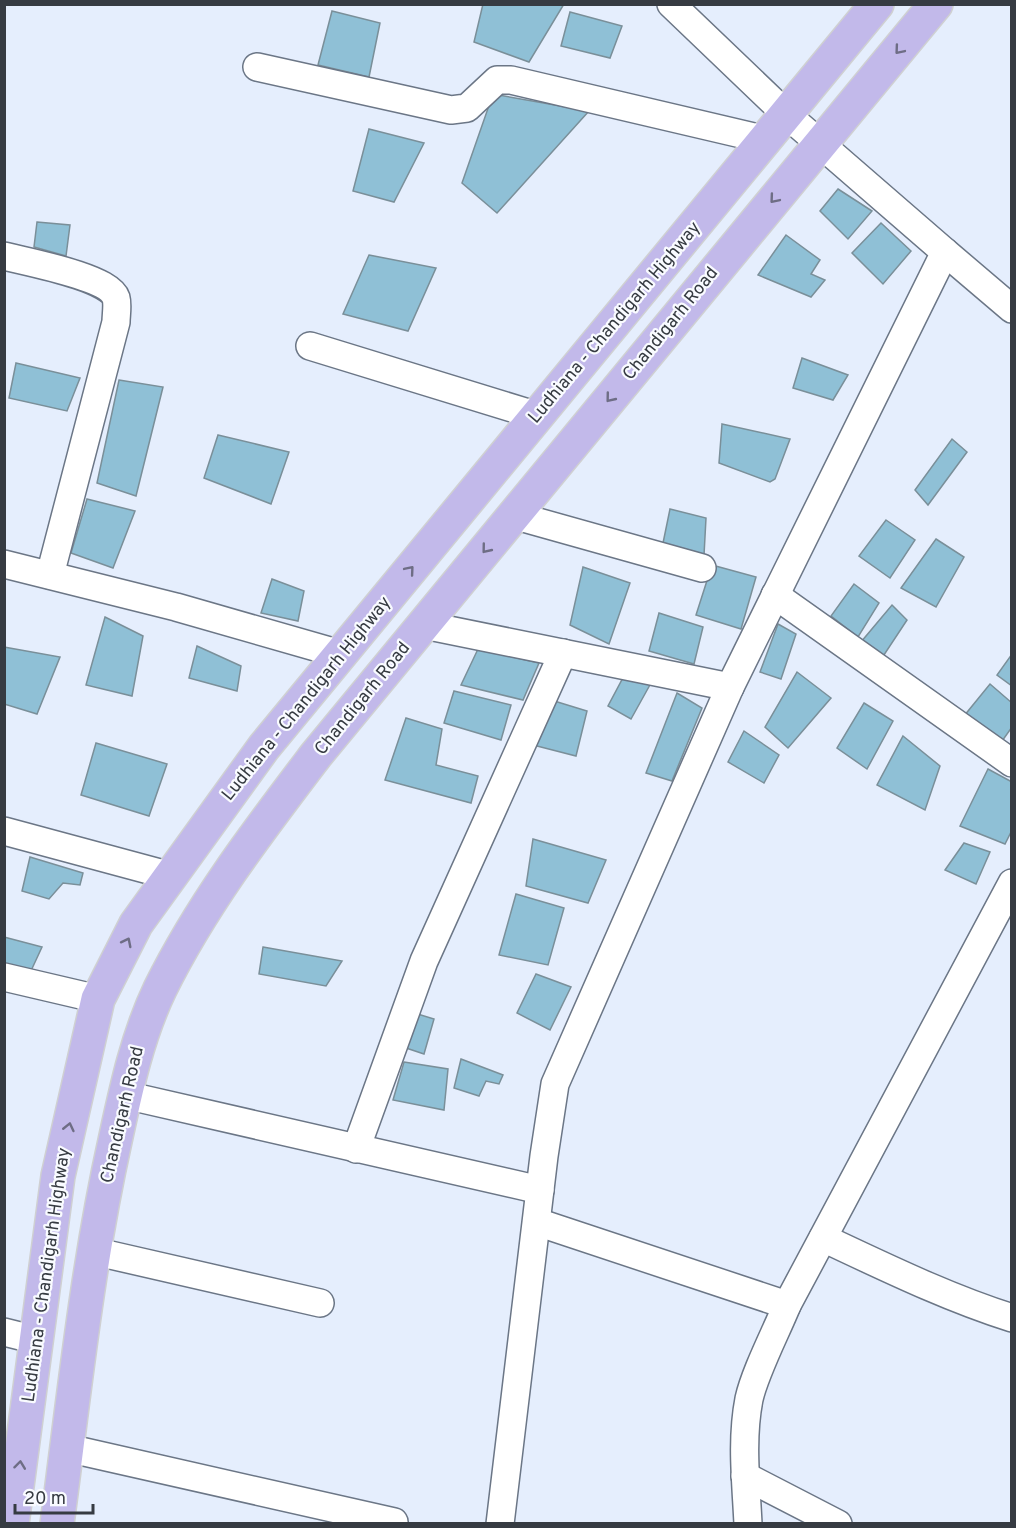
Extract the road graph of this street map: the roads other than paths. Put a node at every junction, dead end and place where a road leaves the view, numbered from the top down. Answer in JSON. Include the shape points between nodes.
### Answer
{"nodes":[{"id":1,"x":671,"y":4,"type":"edge"},
{"id":2,"x":877,"y":4,"type":"edge"},
{"id":3,"x":936,"y":4,"type":"edge"},
{"id":4,"x":257,"y":67,"type":"dead end"},
{"id":5,"x":777,"y":128,"type":"junction"},
{"id":6,"x":820,"y":144,"type":"junction"},
{"id":7,"x":945,"y":252,"type":"junction"},
{"id":8,"x":4,"y":256,"type":"edge"},
{"id":9,"x":1011,"y":309,"type":"edge"},
{"id":10,"x":310,"y":346,"type":"dead end"},
{"id":11,"x":538,"y":416,"type":"junction"},
{"id":12,"x":513,"y":515,"type":"junction"},
{"id":13,"x":4,"y":564,"type":"edge"},
{"id":14,"x":702,"y":568,"type":"dead end"},
{"id":15,"x":50,"y":575,"type":"junction"},
{"id":16,"x":775,"y":595,"type":"junction"},
{"id":17,"x":424,"y":625,"type":"junction"},
{"id":18,"x":563,"y":653,"type":"junction"},
{"id":19,"x":340,"y":654,"type":"junction"},
{"id":20,"x":730,"y":687,"type":"junction"},
{"id":21,"x":1011,"y":763,"type":"edge"},
{"id":22,"x":4,"y":831,"type":"edge"},
{"id":23,"x":171,"y":876,"type":"junction"},
{"id":24,"x":1011,"y":883,"type":"edge"},
{"id":25,"x":4,"y":977,"type":"edge"},
{"id":26,"x":98,"y":999,"type":"junction"},
{"id":27,"x":125,"y":1095,"type":"junction"},
{"id":28,"x":356,"y":1149,"type":"junction"},
{"id":29,"x":540,"y":1190,"type":"junction"},
{"id":30,"x":537,"y":1222,"type":"junction"},
{"id":31,"x":823,"y":1238,"type":"junction"},
{"id":32,"x":93,"y":1251,"type":"junction"},
{"id":33,"x":320,"y":1303,"type":"dead end"},
{"id":34,"x":787,"y":1305,"type":"junction"},
{"id":35,"x":1011,"y":1318,"type":"edge"},
{"id":36,"x":4,"y":1332,"type":"edge"},
{"id":37,"x":36,"y":1340,"type":"junction"},
{"id":38,"x":67,"y":1448,"type":"junction"},
{"id":39,"x":746,"y":1476,"type":"junction"},
{"id":40,"x":394,"y":1522,"type":"edge"},
{"id":41,"x":12,"y":1524,"type":"edge"},
{"id":42,"x":57,"y":1524,"type":"edge"},
{"id":43,"x":500,"y":1524,"type":"edge"},
{"id":44,"x":748,"y":1524,"type":"edge"},
{"id":45,"x":838,"y":1524,"type":"edge"}],
"edges":[{"from":1,"to":5,"type":"street"},
{"from":2,"to":5,"type":"main road","name":"Ludhiana - Chandigarh Highway"},
{"from":3,"to":6,"type":"main road","name":"Chandigarh Road","one_way":true},
{"from":4,"to":5,"type":"street","via":[[451,110],[468,108],[497,80],[511,80]]},
{"from":5,"to":6,"type":"street"},
{"from":5,"to":11,"type":"main road","name":"Ludhiana - Chandigarh Highway"},
{"from":6,"to":7,"type":"street"},
{"from":6,"to":12,"type":"main road","name":"Chandigarh Road","one_way":true},
{"from":7,"to":9,"type":"street"},
{"from":7,"to":16,"type":"street"},
{"from":8,"to":15,"type":"street","via":[[90,279],[109,288],[116,298],[116,322]]},
{"from":10,"to":11,"type":"street"},
{"from":19,"to":11,"type":"main road","name":"Ludhiana - Chandigarh Highway","one_way":true},
{"from":12,"to":14,"type":"street"},
{"from":12,"to":17,"type":"main road","name":"Chandigarh Road","one_way":true},
{"from":13,"to":15,"type":"street"},
{"from":15,"to":19,"type":"street"},
{"from":16,"to":20,"type":"street"},
{"from":16,"to":21,"type":"street"},
{"from":17,"to":18,"type":"street"},
{"from":17,"to":27,"type":"main road","name":"Chandigarh Road","via":[[316,755],[245,848],[195,923],[159,991]]},
{"from":18,"to":20,"type":"street"},
{"from":18,"to":28,"type":"street","via":[[424,961]]},
{"from":19,"to":23,"type":"main road","name":"Ludhiana - Chandigarh Highway","via":[[264,747]]},
{"from":20,"to":29,"type":"street","via":[[555,1084]]},
{"from":22,"to":23,"type":"street"},
{"from":26,"to":23,"type":"main road","name":"Ludhiana - Chandigarh Highway","one_way":true,"via":[[136,924]]},
{"from":24,"to":31,"type":"street"},
{"from":25,"to":26,"type":"street"},
{"from":37,"to":26,"type":"main road","name":"Ludhiana - Chandigarh Highway","one_way":true,"via":[[58,1176]]},
{"from":27,"to":28,"type":"street"},
{"from":27,"to":32,"type":"main road","name":"Chandigarh Road"},
{"from":28,"to":29,"type":"street"},
{"from":29,"to":30,"type":"street"},
{"from":30,"to":34,"type":"street"},
{"from":30,"to":43,"type":"street"},
{"from":31,"to":34,"type":"street"},
{"from":31,"to":35,"type":"street","via":[[930,1288]]},
{"from":32,"to":33,"type":"street"},
{"from":32,"to":38,"type":"main road","name":"Chandigarh Road"},
{"from":34,"to":39,"type":"street","via":[[750,1397],[745,1426]]},
{"from":36,"to":37,"type":"street"},
{"from":41,"to":37,"type":"main road","name":"Ludhiana - Chandigarh Highway","one_way":true},
{"from":38,"to":40,"type":"street"},
{"from":38,"to":42,"type":"main road","name":"Chandigarh Road"},
{"from":39,"to":44,"type":"street"},
{"from":39,"to":45,"type":"street"}]}
